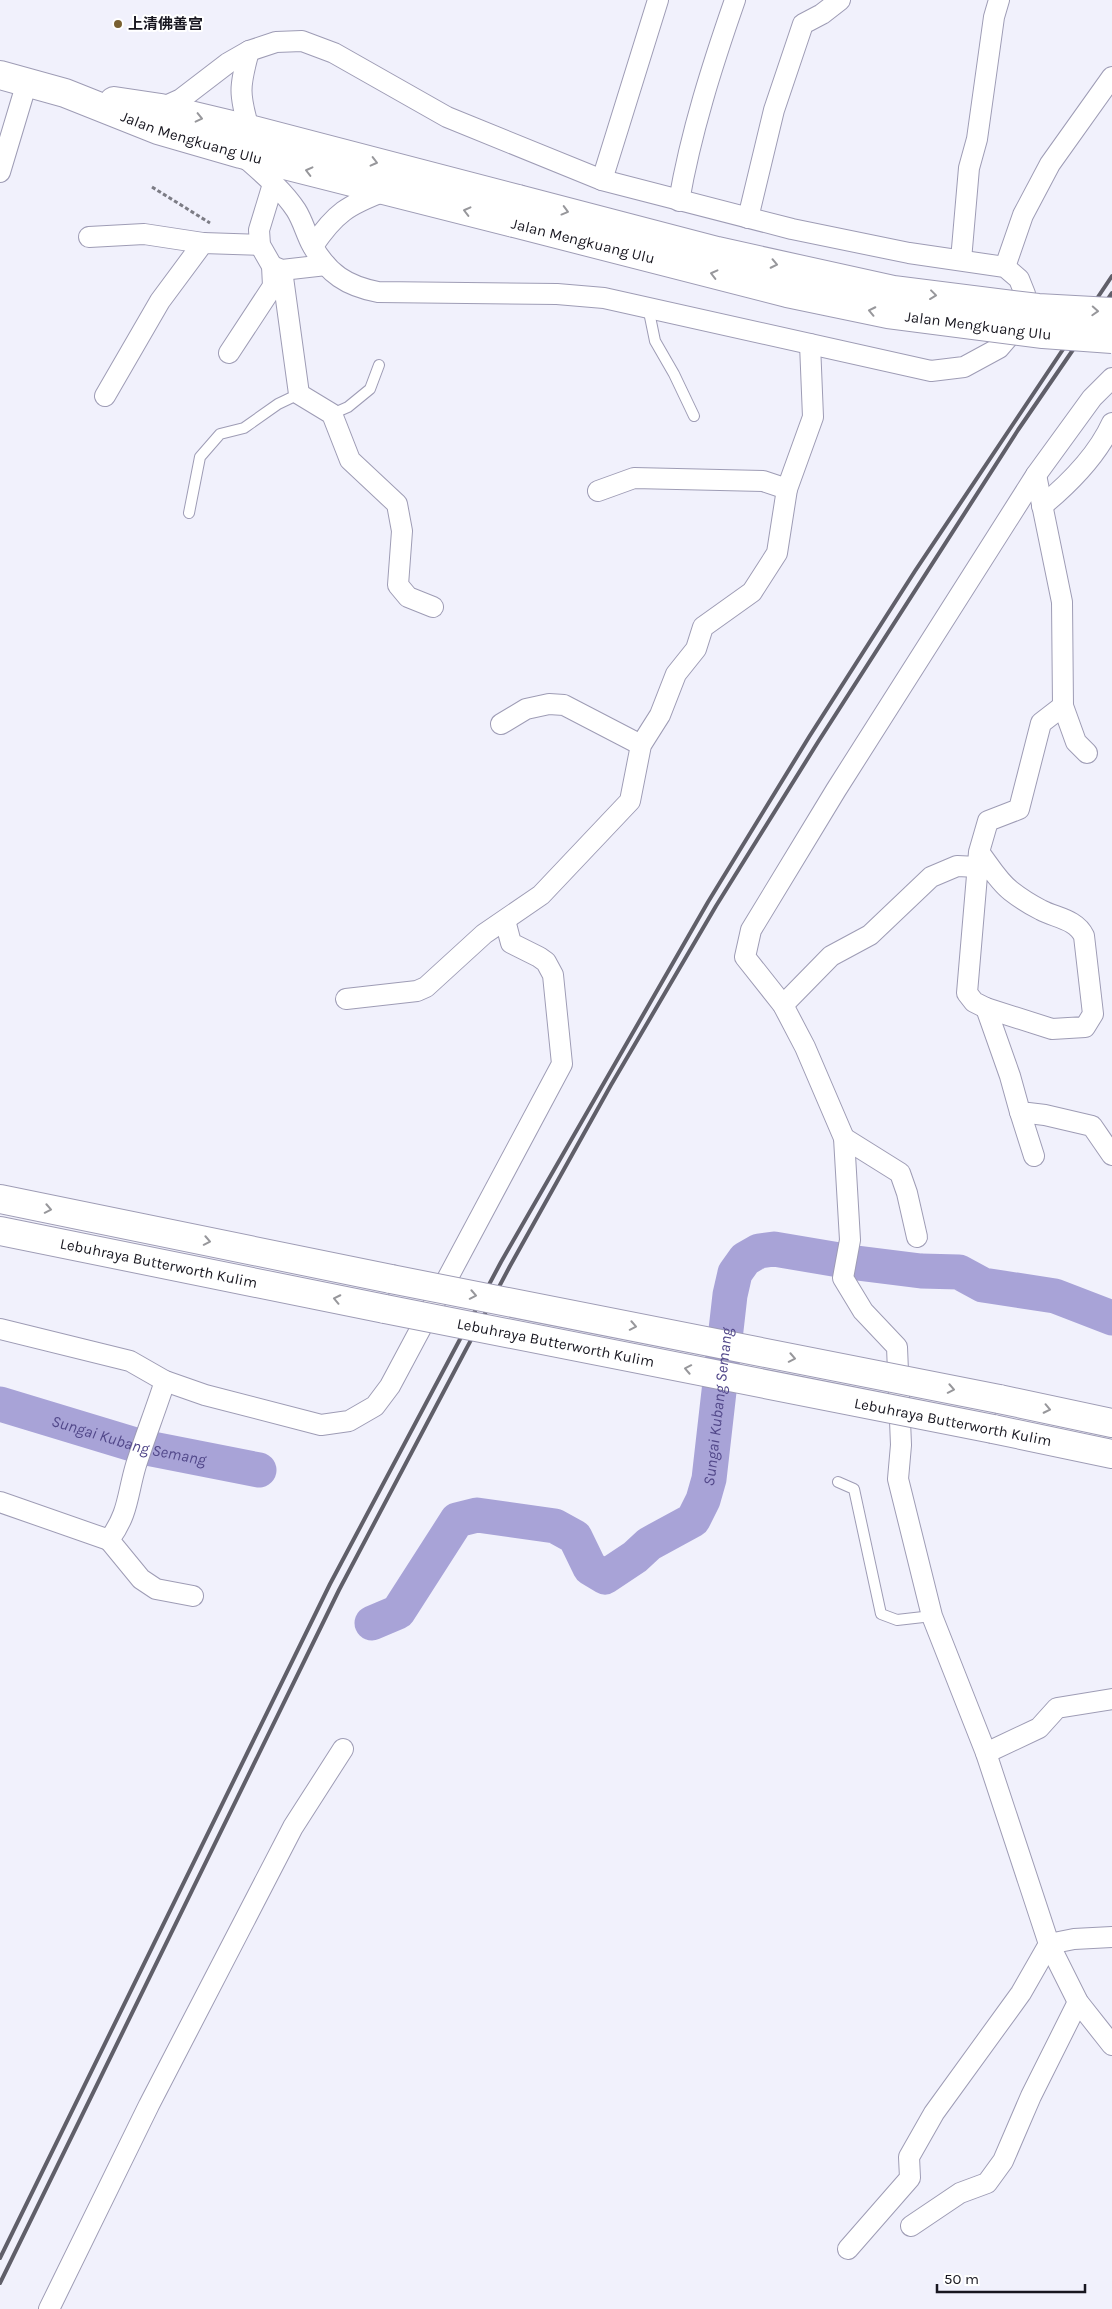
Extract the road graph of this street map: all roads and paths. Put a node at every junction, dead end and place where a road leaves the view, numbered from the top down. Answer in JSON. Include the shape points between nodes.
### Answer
{"nodes":[{"id":1,"x":658,"y":0,"type":"edge"},
{"id":2,"x":735,"y":0,"type":"edge"},
{"id":3,"x":840,"y":0,"type":"edge"},
{"id":4,"x":999,"y":0,"type":"edge"},
{"id":5,"x":249,"y":51,"type":"junction"},
{"id":6,"x":0,"y":75,"type":"edge"},
{"id":7,"x":1112,"y":77,"type":"edge"},
{"id":8,"x":27,"y":82,"type":"junction"},
{"id":9,"x":66,"y":93,"type":"junction"},
{"id":10,"x":161,"y":108,"type":"junction"},
{"id":11,"x":245,"y":142,"type":"junction"},
{"id":12,"x":0,"y":172,"type":"edge"},
{"id":13,"x":602,"y":180,"type":"junction"},
{"id":14,"x":273,"y":184,"type":"junction"},
{"id":15,"x":152,"y":187,"type":"dead end"},
{"id":16,"x":385,"y":191,"type":"junction"},
{"id":17,"x":679,"y":201,"type":"junction"},
{"id":18,"x":516,"y":211,"type":"junction"},
{"id":19,"x":748,"y":218,"type":"junction"},
{"id":20,"x":214,"y":224,"type":"dead end"},
{"id":21,"x":89,"y":237,"type":"dead end"},
{"id":22,"x":202,"y":242,"type":"junction"},
{"id":23,"x":260,"y":245,"type":"junction"},
{"id":24,"x":312,"y":246,"type":"junction"},
{"id":25,"x":961,"y":260,"type":"junction"},
{"id":26,"x":326,"y":265,"type":"junction"},
{"id":27,"x":277,"y":268,"type":"junction"},
{"id":28,"x":1006,"y":268,"type":"junction"},
{"id":29,"x":648,"y":306,"type":"junction"},
{"id":30,"x":1112,"y":312,"type":"edge"},
{"id":31,"x":1112,"y":339,"type":"edge"},
{"id":32,"x":810,"y":344,"type":"junction"},
{"id":33,"x":230,"y":353,"type":"dead end"},
{"id":34,"x":379,"y":365,"type":"dead end"},
{"id":35,"x":1112,"y":378,"type":"edge"},
{"id":36,"x":299,"y":394,"type":"junction"},
{"id":37,"x":105,"y":396,"type":"dead end"},
{"id":38,"x":332,"y":414,"type":"junction"},
{"id":39,"x":694,"y":416,"type":"dead end"},
{"id":40,"x":1112,"y":423,"type":"edge"},
{"id":41,"x":1036,"y":475,"type":"junction"},
{"id":42,"x":786,"y":489,"type":"junction"},
{"id":43,"x":598,"y":491,"type":"dead end"},
{"id":44,"x":1042,"y":506,"type":"junction"},
{"id":45,"x":189,"y":513,"type":"dead end"},
{"id":46,"x":433,"y":607,"type":"dead end"},
{"id":47,"x":1063,"y":706,"type":"junction"},
{"id":48,"x":501,"y":724,"type":"dead end"},
{"id":49,"x":642,"y":745,"type":"junction"},
{"id":50,"x":1087,"y":753,"type":"dead end"},
{"id":51,"x":978,"y":859,"type":"junction"},
{"id":52,"x":504,"y":922,"type":"junction"},
{"id":53,"x":346,"y":999,"type":"dead end"},
{"id":54,"x":783,"y":1005,"type":"junction"},
{"id":55,"x":986,"y":1008,"type":"junction"},
{"id":56,"x":1020,"y":1112,"type":"junction"},
{"id":57,"x":844,"y":1138,"type":"junction"},
{"id":58,"x":1112,"y":1155,"type":"edge"},
{"id":59,"x":1034,"y":1156,"type":"dead end"},
{"id":60,"x":0,"y":1199,"type":"edge"},
{"id":61,"x":0,"y":1231,"type":"edge"},
{"id":62,"x":917,"y":1237,"type":"dead end"},
{"id":63,"x":0,"y":1329,"type":"edge"},
{"id":64,"x":166,"y":1381,"type":"junction"},
{"id":65,"x":1112,"y":1422,"type":"edge"},
{"id":66,"x":1112,"y":1454,"type":"edge"},
{"id":67,"x":838,"y":1482,"type":"dead end"},
{"id":68,"x":0,"y":1502,"type":"edge"},
{"id":69,"x":109,"y":1540,"type":"junction"},
{"id":70,"x":193,"y":1596,"type":"dead end"},
{"id":71,"x":932,"y":1616,"type":"junction"},
{"id":72,"x":1112,"y":1699,"type":"edge"},
{"id":73,"x":343,"y":1749,"type":"dead end"},
{"id":74,"x":986,"y":1753,"type":"junction"},
{"id":75,"x":1112,"y":1937,"type":"edge"},
{"id":76,"x":1050,"y":1944,"type":"junction"},
{"id":77,"x":1078,"y":2002,"type":"junction"},
{"id":78,"x":1112,"y":2045,"type":"edge"},
{"id":79,"x":911,"y":2226,"type":"dead end"},
{"id":80,"x":848,"y":2248,"type":"dead end"},
{"id":81,"x":49,"y":2309,"type":"edge"}],
"edges":[{"from":1,"to":13,"type":"street"},
{"from":2,"to":17,"type":"street","via":[[710,69]]},
{"from":3,"to":19,"type":"street","via":[[803,24],[774,110]]},
{"from":4,"to":25,"type":"street","via":[[977,139],[969,168]]},
{"from":5,"to":10,"type":"street","via":[[181,99]]},
{"from":5,"to":11,"type":"street","via":[[240,83]]},
{"from":5,"to":13,"type":"street","via":[[276,42],[302,41],[334,54],[447,117]]},
{"from":6,"to":8,"type":"main road","name":"Jalan Mengkuang Ulu"},
{"from":7,"to":28,"type":"street","via":[[1050,164],[1024,215]]},
{"from":8,"to":9,"type":"main road","name":"Jalan Mengkuang Ulu"},
{"from":8,"to":12,"type":"street"},
{"from":9,"to":10,"type":"main road","name":"Jalan Mengkuang Ulu"},
{"from":9,"to":11,"type":"main road","name":"Jalan Mengkuang Ulu","via":[[158,130]]},
{"from":10,"to":11,"type":"main road","name":"Jalan Mengkuang Ulu","one_way":true},
{"from":11,"to":14,"type":"street"},
{"from":16,"to":11,"type":"main road","name":"Jalan Mengkuang Ulu","one_way":true},
{"from":11,"to":18,"type":"main road","name":"Jalan Mengkuang Ulu","one_way":true},
{"from":13,"to":17,"type":"street"},
{"from":14,"to":23,"type":"street","via":[[259,230]]},
{"from":14,"to":24,"type":"street","via":[[296,210]]},
{"from":15,"to":20,"type":"path"},
{"from":18,"to":16,"type":"main road","name":"Jalan Mengkuang Ulu","one_way":true},
{"from":16,"to":24,"type":"street","via":[[344,210],[328,222]]},
{"from":17,"to":19,"type":"street"},
{"from":18,"to":30,"type":"main road","name":"Jalan Mengkuang Ulu","one_way":true,"bridge":true,"via":[[893,290],[1038,308]]},
{"from":31,"to":18,"type":"main road","name":"Jalan Mengkuang Ulu","one_way":true,"bridge":true,"via":[[1043,334],[888,314],[787,293]]},
{"from":19,"to":25,"type":"street","via":[[900,251]]},
{"from":21,"to":22,"type":"street","via":[[144,234]]},
{"from":22,"to":23,"type":"street"},
{"from":22,"to":37,"type":"street","via":[[160,301]]},
{"from":23,"to":27,"type":"street"},
{"from":24,"to":26,"type":"street"},
{"from":25,"to":28,"type":"street"},
{"from":26,"to":27,"type":"street"},
{"from":26,"to":29,"type":"street","via":[[341,280],[356,288],[378,292],[557,294]]},
{"from":27,"to":33,"type":"street","via":[[273,286]]},
{"from":27,"to":36,"type":"street"},
{"from":28,"to":32,"type":"street","via":[[1019,280],[1025,294],[1023,320],[998,348],[964,367],[931,371]]},
{"from":29,"to":32,"type":"street"},
{"from":29,"to":39,"type":"lane","via":[[655,341]]},
{"from":32,"to":42,"type":"street","via":[[813,417]]},
{"from":34,"to":38,"type":"lane","via":[[370,389],[348,407]]},
{"from":35,"to":41,"type":"street","via":[[1092,398]]},
{"from":36,"to":38,"type":"street"},
{"from":36,"to":45,"type":"lane","via":[[278,404],[244,428],[220,434],[200,457]]},
{"from":38,"to":46,"type":"street","via":[[350,460],[397,504],[402,531],[398,585],[408,597]]},
{"from":40,"to":44,"type":"street","via":[[1106,436],[1069,484]]},
{"from":41,"to":44,"type":"street"},
{"from":41,"to":54,"type":"street","via":[[836,790],[752,930],[746,957]]},
{"from":42,"to":43,"type":"street","via":[[763,481],[634,478]]},
{"from":42,"to":49,"type":"street","via":[[778,552],[752,592],[703,628],[696,649],[676,674],[660,716]]},
{"from":44,"to":47,"type":"street","via":[[1062,602]]},
{"from":47,"to":50,"type":"street","via":[[1076,742]]},
{"from":47,"to":51,"type":"street","via":[[1041,723],[1019,809],[988,821]]},
{"from":48,"to":49,"type":"street","via":[[526,709],[549,704],[564,705]]},
{"from":49,"to":52,"type":"street","via":[[630,801],[541,895]]},
{"from":51,"to":54,"type":"street","via":[[931,877],[870,935],[830,956]]},
{"from":51,"to":55,"type":"street","via":[[967,993],[974,1002]]},
{"from":51,"to":55,"type":"street","via":[[1011,891],[1081,930],[1093,1014],[1086,1027],[1052,1028]]},
{"from":52,"to":53,"type":"street","via":[[484,934],[426,987],[417,991]]},
{"from":52,"to":64,"type":"street","via":[[511,943],[540,957],[553,975],[562,1064],[390,1386],[376,1406],[349,1421],[321,1424],[205,1395]]},
{"from":54,"to":57,"type":"street"},
{"from":55,"to":56,"type":"street"},
{"from":56,"to":58,"type":"street","via":[[1092,1126]]},
{"from":56,"to":59,"type":"street"},
{"from":57,"to":62,"type":"street","via":[[900,1173]]},
{"from":57,"to":71,"type":"street","via":[[850,1240],[843,1278],[863,1311],[897,1347],[901,1445],[898,1479]]},
{"from":60,"to":65,"type":"main road","name":"Lebuhraya Butterworth Kulim","one_way":true,"bridge":true},
{"from":66,"to":61,"type":"main road","name":"Lebuhraya Butterworth Kulim","one_way":true,"bridge":true},
{"from":63,"to":64,"type":"street","via":[[130,1361]]},
{"from":64,"to":69,"type":"street","via":[[136,1467],[129,1501],[120,1525]]},
{"from":67,"to":71,"type":"lane","via":[[854,1489],[881,1614],[897,1620]]},
{"from":68,"to":69,"type":"street"},
{"from":69,"to":70,"type":"street","via":[[141,1580],[156,1589]]},
{"from":71,"to":74,"type":"street"},
{"from":72,"to":74,"type":"street","via":[[1057,1708],[1039,1728]]},
{"from":73,"to":81,"type":"street","via":[[293,1827],[149,2105]]},
{"from":74,"to":76,"type":"street"},
{"from":75,"to":76,"type":"street"},
{"from":76,"to":77,"type":"street"},
{"from":76,"to":80,"type":"street","via":[[1021,1993],[934,2113],[909,2157],[910,2178]]},
{"from":77,"to":78,"type":"street"},
{"from":77,"to":79,"type":"street","via":[[1003,2161],[987,2183],[960,2193]]}]}
